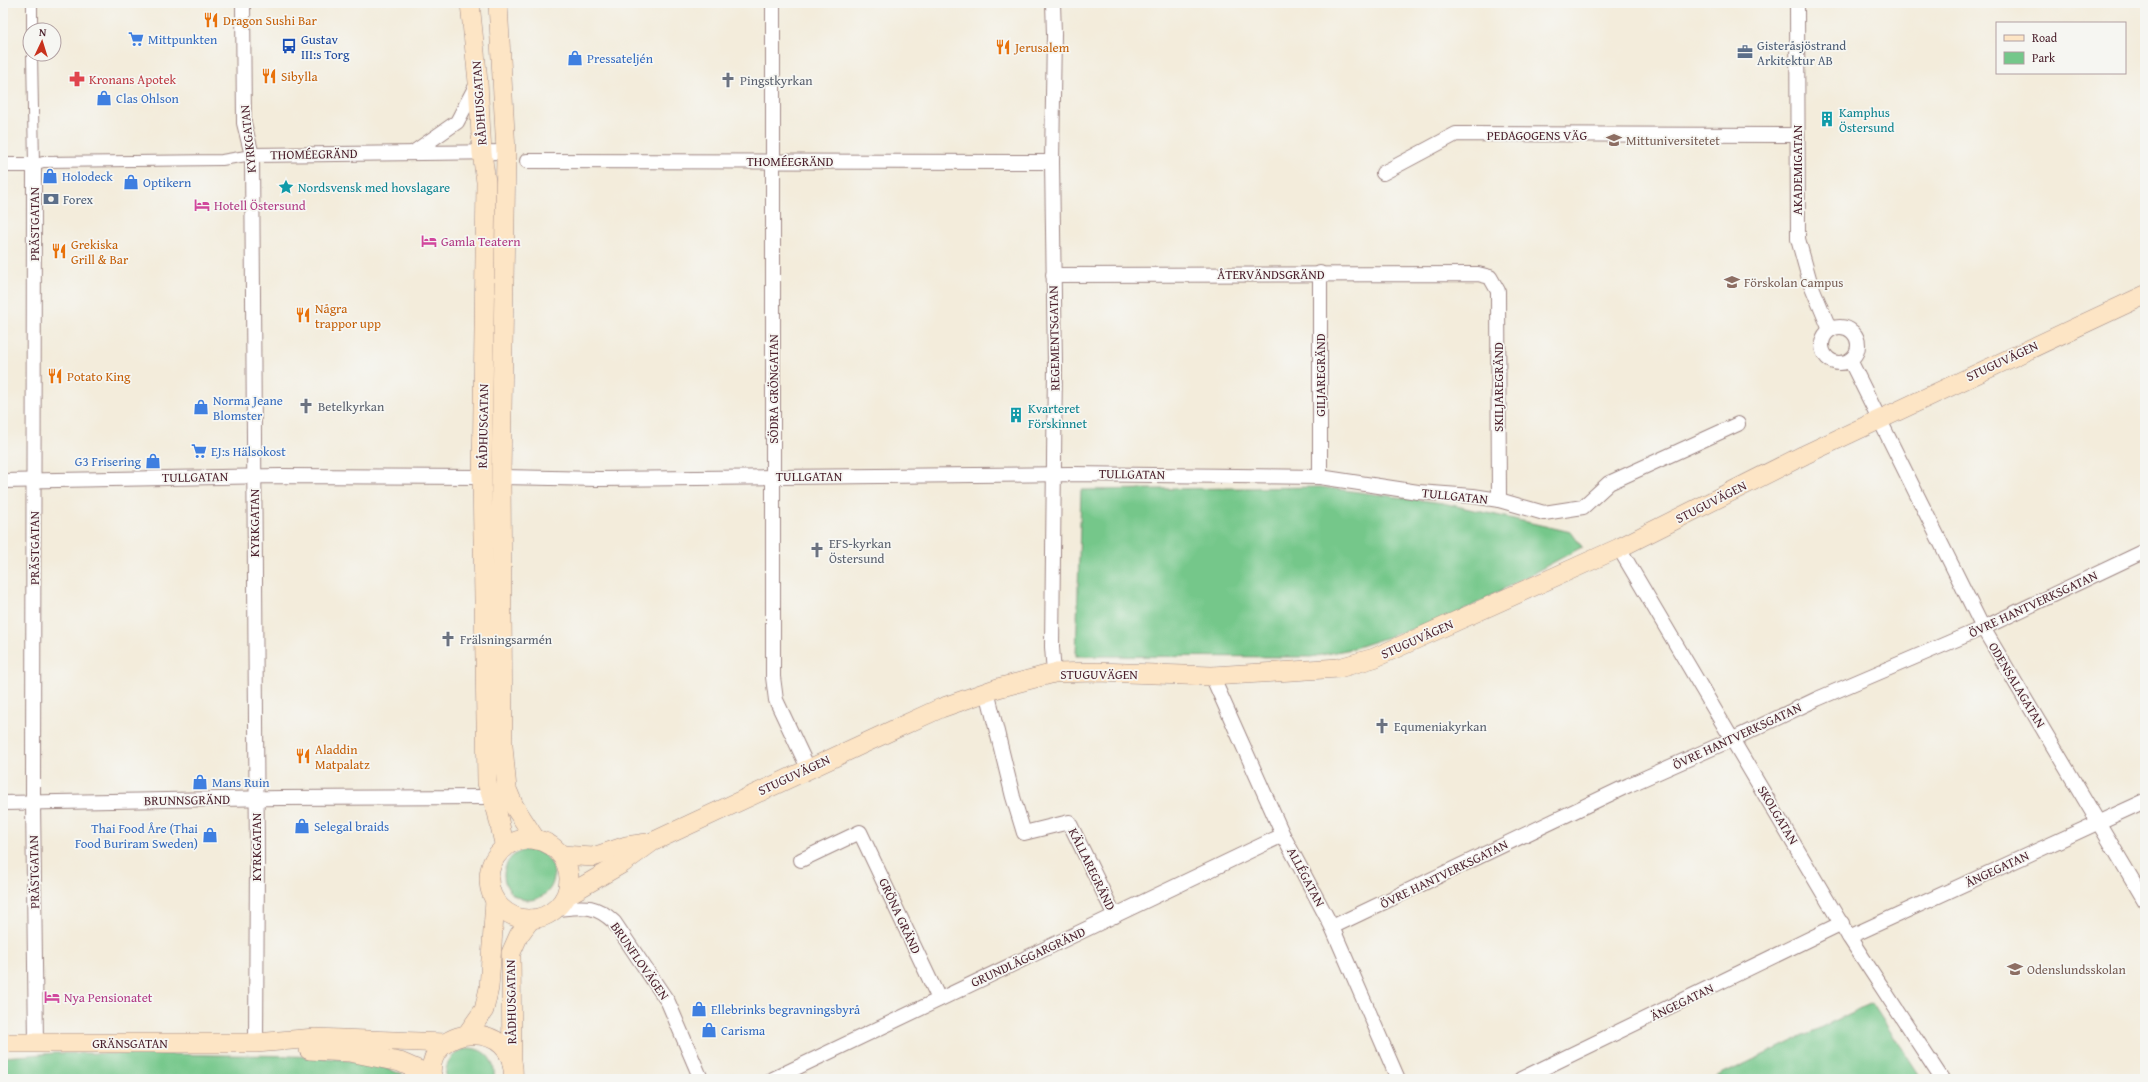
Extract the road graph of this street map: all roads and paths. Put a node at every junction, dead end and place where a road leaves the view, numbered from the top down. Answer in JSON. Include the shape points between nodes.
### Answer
{"nodes":[{"id":1,"x":32,"y":3,"type":"edge"},
{"id":2,"x":242,"y":3,"type":"edge"},
{"id":3,"x":470,"y":3,"type":"edge"},
{"id":4,"x":498,"y":3,"type":"edge"},
{"id":5,"x":773,"y":3,"type":"edge"},
{"id":6,"x":1053,"y":3,"type":"edge"},
{"id":7,"x":1797,"y":3,"type":"edge"},
{"id":8,"x":32,"y":22,"type":"edge"},
{"id":9,"x":32,"y":62,"type":"edge"},
{"id":10,"x":478,"y":82,"type":"junction"},
{"id":11,"x":1797,"y":135,"type":"junction"},
{"id":12,"x":414,"y":152,"type":"junction"},
{"id":13,"x":506,"y":152,"type":"junction"},
{"id":14,"x":482,"y":153,"type":"junction"},
{"id":15,"x":252,"y":155,"type":"junction"},
{"id":16,"x":527,"y":161,"type":"dead end"},
{"id":17,"x":772,"y":161,"type":"junction"},
{"id":18,"x":1052,"y":162,"type":"junction"},
{"id":19,"x":3,"y":165,"type":"edge"},
{"id":20,"x":34,"y":165,"type":"junction"},
{"id":21,"x":1383,"y":173,"type":"dead end"},
{"id":22,"x":1320,"y":274,"type":"junction"},
{"id":23,"x":1053,"y":275,"type":"junction"},
{"id":24,"x":1490,"y":277,"type":"joint"},
{"id":25,"x":2145,"y":295,"type":"edge"},
{"id":26,"x":1830,"y":330,"type":"junction"},
{"id":27,"x":1850,"y":360,"type":"junction"},
{"id":28,"x":1879,"y":419,"type":"junction"},
{"id":29,"x":1738,"y":424,"type":"dead end"},
{"id":30,"x":1054,"y":474,"type":"junction"},
{"id":31,"x":773,"y":476,"type":"junction"},
{"id":32,"x":254,"y":477,"type":"junction"},
{"id":33,"x":482,"y":477,"type":"junction"},
{"id":34,"x":501,"y":477,"type":"junction"},
{"id":35,"x":1320,"y":477,"type":"junction"},
{"id":36,"x":34,"y":480,"type":"junction"},
{"id":37,"x":3,"y":481,"type":"edge"},
{"id":38,"x":1499,"y":500,"type":"junction"},
{"id":39,"x":1619,"y":548,"type":"junction"},
{"id":40,"x":2145,"y":551,"type":"edge"},
{"id":41,"x":1983,"y":628,"type":"junction"},
{"id":42,"x":1054,"y":674,"type":"junction"},
{"id":43,"x":1212,"y":676,"type":"junction"},
{"id":44,"x":987,"y":692,"type":"junction"},
{"id":45,"x":1733,"y":739,"type":"junction"},
{"id":46,"x":808,"y":768,"type":"junction"},
{"id":47,"x":491,"y":797,"type":"junction"},
{"id":48,"x":256,"y":799,"type":"junction"},
{"id":49,"x":2145,"y":801,"type":"edge"},
{"id":50,"x":3,"y":803,"type":"edge"},
{"id":51,"x":33,"y":803,"type":"junction"},
{"id":52,"x":2098,"y":823,"type":"junction"},
{"id":53,"x":1283,"y":835,"type":"junction"},
{"id":54,"x":536,"y":840,"type":"junction"},
{"id":55,"x":652,"y":842,"type":"junction"},
{"id":56,"x":505,"y":848,"type":"junction"},
{"id":57,"x":562,"y":855,"type":"junction"},
{"id":58,"x":802,"y":860,"type":"dead end"},
{"id":59,"x":496,"y":901,"type":"junction"},
{"id":60,"x":2145,"y":901,"type":"edge"},
{"id":61,"x":561,"y":903,"type":"junction"},
{"id":62,"x":1115,"y":916,"type":"junction"},
{"id":63,"x":531,"y":920,"type":"junction"},
{"id":64,"x":1842,"y":923,"type":"junction"},
{"id":65,"x":1332,"y":927,"type":"junction"},
{"id":66,"x":1849,"y":937,"type":"junction"},
{"id":67,"x":939,"y":999,"type":"junction"},
{"id":68,"x":467,"y":1034,"type":"junction"},
{"id":69,"x":3,"y":1043,"type":"edge"},
{"id":70,"x":36,"y":1043,"type":"junction"},
{"id":71,"x":256,"y":1043,"type":"junction"},
{"id":72,"x":446,"y":1043,"type":"junction"},
{"id":73,"x":512,"y":1072,"type":"edge"},
{"id":74,"x":432,"y":1077,"type":"edge"},
{"id":75,"x":701,"y":1079,"type":"edge"},
{"id":76,"x":773,"y":1079,"type":"edge"},
{"id":77,"x":1398,"y":1079,"type":"edge"},
{"id":78,"x":1521,"y":1079,"type":"edge"},
{"id":79,"x":1942,"y":1079,"type":"edge"}],
"edges":[{"from":1,"to":8,"type":"street"},
{"from":2,"to":15,"type":"street","name":"KYRKGATAN","via":[[244,123]]},
{"from":3,"to":10,"type":"main road","name":"RÅDHUSGATAN"},
{"from":4,"to":13,"type":"main road","name":"RÅDHUSGATAN"},
{"from":5,"to":17,"type":"street","name":"SÖDRA GRÖNGATAN"},
{"from":6,"to":18,"type":"street","name":"REGEMENTSGATAN"},
{"from":7,"to":11,"type":"street","name":"AKADEMIGATAN"},
{"from":9,"to":20,"type":"street","name":"PRÄSTGATAN"},
{"from":10,"to":12,"type":"street","via":[[457,122]]},
{"from":10,"to":14,"type":"main road","name":"RÅDHUSGATAN"},
{"from":11,"to":21,"type":"street","name":"PEDAGOGENS VÄG","via":[[1456,134]]},
{"from":11,"to":26,"type":"street","name":"AKADEMIGATAN","via":[[1798,240],[1810,282]]},
{"from":12,"to":14,"type":"street","name":"THOMÉEGRÄND"},
{"from":12,"to":15,"type":"street","name":"THOMÉEGRÄND"},
{"from":13,"to":14,"type":"street","name":"THOMÉEGRÄND"},
{"from":13,"to":34,"type":"main road","name":"RÅDHUSGATAN"},
{"from":14,"to":33,"type":"main road","name":"RÅDHUSGATAN","via":[[486,182]]},
{"from":15,"to":20,"type":"street","name":"THOMÉEGRÄND","via":[[222,160],[43,162]]},
{"from":15,"to":32,"type":"street","name":"KYRKGATAN"},
{"from":16,"to":17,"type":"street","name":"THOMÉEGRÄND"},
{"from":17,"to":18,"type":"street","name":"THOMÉEGRÄND"},
{"from":17,"to":31,"type":"street","name":"SÖDRA GRÖNGATAN"},
{"from":18,"to":23,"type":"street","name":"REGEMENTSGATAN"},
{"from":19,"to":20,"type":"street","name":"THOMÉEGRÄND"},
{"from":20,"to":36,"type":"street","name":"PRÄSTGATAN"},
{"from":22,"to":23,"type":"street","name":"ÅTERVÄNDSGRÄND"},
{"from":22,"to":24,"type":"street","name":"ÅTERVÄNDSGRÄND","via":[[1478,274]]},
{"from":22,"to":35,"type":"street","name":"GILJAREGRÄND"},
{"from":23,"to":30,"type":"street","name":"REGEMENTSGATAN"},
{"from":24,"to":38,"type":"street","name":"SKILJAREGRÄND","via":[[1498,291]]},
{"from":25,"to":28,"type":"main road","name":"STUGUVÄGEN"},
{"from":26,"to":27,"type":"street","via":[[1823,340],[1827,357],[1838,363]]},
{"from":26,"to":27,"type":"street","via":[[1841,327],[1852,331],[1858,346],[1857,352]]},
{"from":27,"to":28,"type":"street","name":"ODENSALAGATAN"},
{"from":28,"to":39,"type":"main road","name":"STUGUVÄGEN"},
{"from":28,"to":41,"type":"street","name":"ODENSALAGATAN"},
{"from":29,"to":38,"type":"street","name":"TULLGATAN","via":[[1609,484],[1583,507],[1544,513]]},
{"from":30,"to":31,"type":"street","name":"TULLGATAN"},
{"from":30,"to":35,"type":"street","name":"TULLGATAN"},
{"from":30,"to":42,"type":"street","name":"REGEMENTSGATAN"},
{"from":31,"to":34,"type":"street","name":"TULLGATAN","via":[[600,479]]},
{"from":31,"to":46,"type":"street","name":"SÖDRA GRÖNGATAN","via":[[773,677],[776,700]]},
{"from":32,"to":33,"type":"street","name":"TULLGATAN"},
{"from":32,"to":36,"type":"street","name":"TULLGATAN"},
{"from":32,"to":48,"type":"street","name":"KYRKGATAN"},
{"from":33,"to":47,"type":"main road","name":"RÅDHUSGATAN","via":[[487,783]]},
{"from":34,"to":54,"type":"main road","name":"RÅDHUSGATAN","via":[[505,778],[514,806]]},
{"from":35,"to":38,"type":"street","name":"TULLGATAN","via":[[1418,492]]},
{"from":36,"to":37,"type":"street","name":"TULLGATAN"},
{"from":36,"to":51,"type":"street","name":"PRÄSTGATAN"},
{"from":39,"to":43,"type":"main road","name":"STUGUVÄGEN","via":[[1374,658],[1339,668]]},
{"from":39,"to":45,"type":"street","name":"SKOLGATAN"},
{"from":40,"to":41,"type":"street","name":"ÖVRE HANTVERKSGATAN"},
{"from":41,"to":45,"type":"street","name":"ÖVRE HANTVERKSGATAN","via":[[1817,699]]},
{"from":41,"to":52,"type":"street","name":"ODENSALAGATAN"},
{"from":42,"to":43,"type":"main road","name":"STUGUVÄGEN","via":[[1098,672]]},
{"from":42,"to":44,"type":"main road","name":"STUGUVÄGEN"},
{"from":43,"to":53,"type":"street","name":"ALLÉGATAN"},
{"from":44,"to":46,"type":"main road","name":"STUGUVÄGEN","via":[[941,708]]},
{"from":44,"to":62,"type":"street","name":"KÄLLAREGRÄND","via":[[1024,833],[1069,822]]},
{"from":45,"to":64,"type":"street","name":"SKOLGATAN"},
{"from":45,"to":65,"type":"street","name":"ÖVRE HANTVERKSGATAN","via":[[1629,785]]},
{"from":46,"to":55,"type":"main road","name":"STUGUVÄGEN"},
{"from":47,"to":48,"type":"street","name":"BRUNNSGRÄND"},
{"from":47,"to":56,"type":"main road","name":"RÅDHUSGATAN"},
{"from":48,"to":51,"type":"street","name":"BRUNNSGRÄND"},
{"from":48,"to":71,"type":"street","name":"KYRKGATAN"},
{"from":49,"to":52,"type":"street","name":"ÄNGEGATAN"},
{"from":50,"to":51,"type":"street","name":"BRUNNSGRÄND"},
{"from":51,"to":70,"type":"street","name":"PRÄSTGATAN"},
{"from":52,"to":60,"type":"street","name":"ODENSALAGATAN"},
{"from":52,"to":66,"type":"street","name":"ÄNGEGATAN"},
{"from":53,"to":62,"type":"street","name":"GRUNDLÄGGARGRÄND"},
{"from":53,"to":65,"type":"street","name":"ALLÉGATAN"},
{"from":54,"to":56,"type":"main road","via":[[525,839]]},
{"from":54,"to":57,"type":"main road","via":[[546,843]]},
{"from":55,"to":57,"type":"main road","name":"STUGUVÄGEN","via":[[626,846],[593,857]]},
{"from":55,"to":61,"type":"main road","name":"STUGUVÄGEN","via":[[623,864]]},
{"from":56,"to":59,"type":"main road","via":[[494,861],[489,878]]},
{"from":57,"to":61,"type":"main road","via":[[569,875]]},
{"from":58,"to":67,"type":"street","name":"GRÖNA GRÄND","via":[[860,832]]},
{"from":59,"to":63,"type":"main road","via":[[505,911],[517,918]]},
{"from":59,"to":68,"type":"main road","name":"RÅDHUSGATAN","via":[[489,988],[484,1010]]},
{"from":61,"to":63,"type":"main road","via":[[544,917]]},
{"from":61,"to":75,"type":"street","name":"BRUNFLOVÄGEN","via":[[603,912],[614,922],[668,1002]]},
{"from":62,"to":67,"type":"street","name":"GRUNDLÄGGARGRÄND"},
{"from":63,"to":73,"type":"main road","name":"RÅDHUSGATAN","via":[[519,935],[511,953]]},
{"from":64,"to":66,"type":"street","name":"SKOLGATAN"},
{"from":64,"to":78,"type":"street","name":"ÄNGEGATAN"},
{"from":65,"to":77,"type":"street","name":"ALLÉGATAN"},
{"from":66,"to":79,"type":"street","name":"SKOLGATAN"},
{"from":67,"to":76,"type":"street","name":"GRUNDLÄGGARGRÄND"},
{"from":68,"to":72,"type":"main road"},
{"from":68,"to":73,"type":"main road","via":[[479,1034],[495,1041],[508,1054]]},
{"from":69,"to":70,"type":"main road","name":"GRÄNSGATAN"},
{"from":70,"to":71,"type":"main road","name":"GRÄNSGATAN"},
{"from":71,"to":72,"type":"main road","name":"GRÄNSGATAN","via":[[315,1038]]},
{"from":71,"to":74,"type":"main road","name":"GRÄNSGATAN","via":[[349,1052],[400,1062]]},
{"from":72,"to":74,"type":"main road","via":[[436,1058]]}]}
